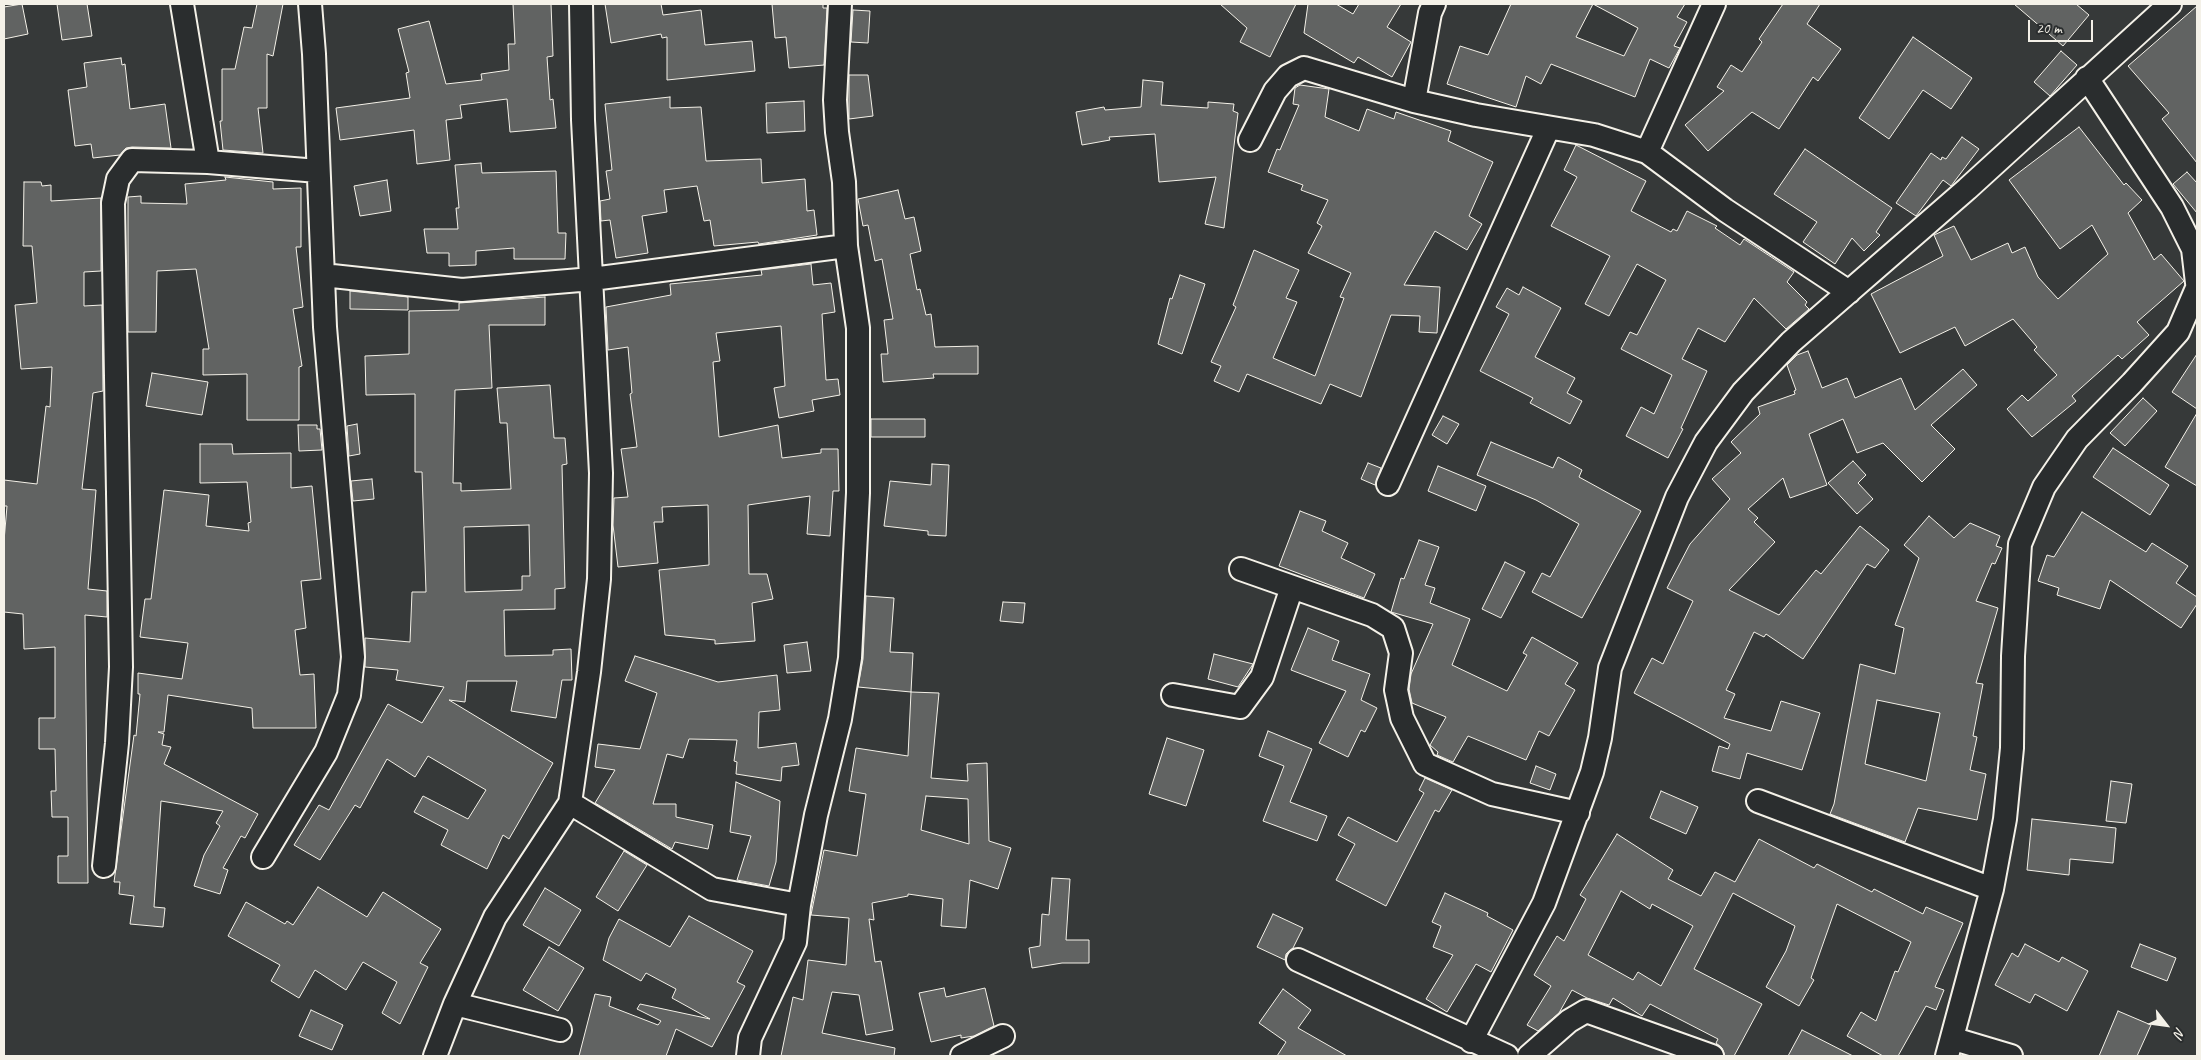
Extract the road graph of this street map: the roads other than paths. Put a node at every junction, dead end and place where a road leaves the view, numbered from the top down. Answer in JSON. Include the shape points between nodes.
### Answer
{"nodes":[{"id":1,"x":182,"y":4,"type":"edge"},
{"id":2,"x":310,"y":4,"type":"edge"},
{"id":3,"x":581,"y":4,"type":"edge"},
{"id":4,"x":840,"y":4,"type":"edge"},
{"id":5,"x":1434,"y":4,"type":"edge"},
{"id":6,"x":1714,"y":4,"type":"edge"},
{"id":7,"x":2170,"y":4,"type":"edge"},
{"id":8,"x":2087,"y":78,"type":"junction"},
{"id":9,"x":1414,"y":101,"type":"junction"},
{"id":10,"x":1548,"y":129,"type":"junction"},
{"id":11,"x":1250,"y":140,"type":"dead end"},
{"id":12,"x":1647,"y":152,"type":"junction"},
{"id":13,"x":208,"y":162,"type":"junction"},
{"id":14,"x":318,"y":171,"type":"junction"},
{"id":15,"x":846,"y":246,"type":"junction"},
{"id":16,"x":323,"y":275,"type":"junction"},
{"id":17,"x":592,"y":279,"type":"junction"},
{"id":18,"x":2197,"y":284,"type":"edge"},
{"id":19,"x":2197,"y":288,"type":"edge"},
{"id":20,"x":1848,"y":292,"type":"junction"},
{"id":21,"x":1388,"y":484,"type":"dead end"},
{"id":22,"x":1241,"y":569,"type":"dead end"},
{"id":23,"x":1292,"y":587,"type":"junction"},
{"id":24,"x":1173,"y":695,"type":"dead end"},
{"id":25,"x":1758,"y":801,"type":"dead end"},
{"id":26,"x":570,"y":803,"type":"junction"},
{"id":27,"x":1578,"y":813,"type":"junction"},
{"id":28,"x":263,"y":857,"type":"dead end"},
{"id":29,"x":104,"y":866,"type":"dead end"},
{"id":30,"x":1992,"y":889,"type":"junction"},
{"id":31,"x":799,"y":905,"type":"junction"},
{"id":32,"x":1298,"y":960,"type":"dead end"},
{"id":33,"x":455,"y":1004,"type":"junction"},
{"id":34,"x":560,"y":1030,"type":"dead end"},
{"id":35,"x":1004,"y":1036,"type":"dead end"},
{"id":36,"x":1471,"y":1041,"type":"junction"},
{"id":37,"x":1951,"y":1048,"type":"edge"},
{"id":38,"x":435,"y":1056,"type":"edge"},
{"id":39,"x":748,"y":1056,"type":"edge"},
{"id":40,"x":962,"y":1056,"type":"edge"},
{"id":41,"x":1507,"y":1056,"type":"edge"},
{"id":42,"x":1529,"y":1056,"type":"edge"},
{"id":43,"x":1712,"y":1056,"type":"edge"},
{"id":44,"x":2011,"y":1056,"type":"edge"}],
"edges":[{"from":1,"to":13,"type":"street"},
{"from":2,"to":14,"type":"street"},
{"from":3,"to":17,"type":"street"},
{"from":4,"to":15,"type":"street","via":[[836,100]]},
{"from":5,"to":9,"type":"street"},
{"from":6,"to":12,"type":"street"},
{"from":7,"to":8,"type":"street"},
{"from":8,"to":18,"type":"street","via":[[2172,207],[2193,249]]},
{"from":8,"to":20,"type":"street","via":[[1967,189]]},
{"from":9,"to":10,"type":"street"},
{"from":9,"to":11,"type":"street","via":[[1304,68],[1288,76],[1275,90]]},
{"from":10,"to":12,"type":"street","via":[[1594,135]]},
{"from":10,"to":21,"type":"street"},
{"from":12,"to":20,"type":"street","via":[[1725,210]]},
{"from":13,"to":14,"type":"street"},
{"from":13,"to":29,"type":"street","via":[[132,160],[118,179],[113,203],[121,667]]},
{"from":14,"to":16,"type":"street"},
{"from":15,"to":17,"type":"street"},
{"from":15,"to":31,"type":"street","via":[[858,328],[858,493],[850,658],[840,719],[816,815]]},
{"from":16,"to":17,"type":"street","via":[[462,290]]},
{"from":16,"to":28,"type":"street","via":[[353,657],[349,695],[326,752]]},
{"from":17,"to":26,"type":"street","via":[[601,473],[599,579]]},
{"from":19,"to":30,"type":"street","via":[[2178,332],[2071,447],[2044,487],[2020,544],[2013,656],[2012,748],[2006,819]]},
{"from":20,"to":27,"type":"street","via":[[1791,342],[1743,392],[1706,442],[1677,497],[1610,668],[1600,738]]},
{"from":22,"to":23,"type":"street"},
{"from":23,"to":24,"type":"street","via":[[1262,678],[1240,707]]},
{"from":23,"to":27,"type":"street","via":[[1372,615],[1393,628],[1401,653],[1396,690],[1402,718],[1425,764],[1492,794]]},
{"from":25,"to":30,"type":"street"},
{"from":26,"to":31,"type":"street","via":[[712,889]]},
{"from":26,"to":33,"type":"street","via":[[495,917]]},
{"from":27,"to":36,"type":"street","via":[[1544,903]]},
{"from":30,"to":37,"type":"street"},
{"from":31,"to":39,"type":"street","via":[[795,942],[750,1038]]},
{"from":32,"to":36,"type":"street"},
{"from":33,"to":34,"type":"street"},
{"from":33,"to":38,"type":"street"},
{"from":35,"to":40,"type":"street"},
{"from":36,"to":41,"type":"street"},
{"from":37,"to":44,"type":"street"},
{"from":42,"to":43,"type":"street","via":[[1586,1011]]}]}
